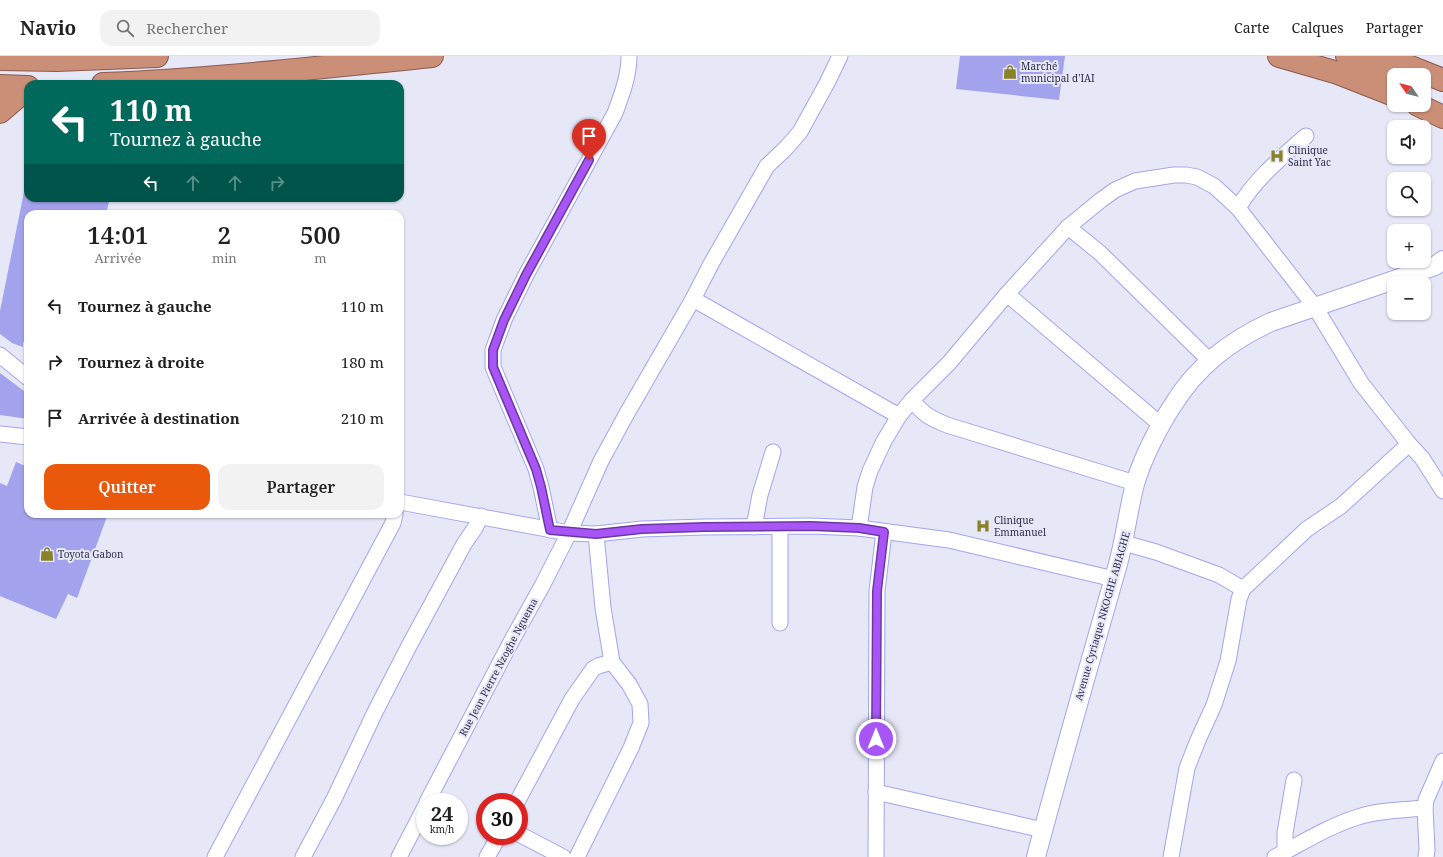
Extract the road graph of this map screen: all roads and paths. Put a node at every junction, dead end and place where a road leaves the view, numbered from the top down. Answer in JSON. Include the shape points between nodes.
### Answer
{"nodes":[{"id":1,"x":157,"y":56,"type":"edge"},
{"id":2,"x":432,"y":56,"type":"edge"},
{"id":3,"x":629,"y":56,"type":"edge"},
{"id":4,"x":840,"y":56,"type":"edge"},
{"id":5,"x":1279,"y":56,"type":"edge"},
{"id":6,"x":1347,"y":56,"type":"edge"},
{"id":7,"x":1383,"y":56,"type":"edge"},
{"id":8,"x":1414,"y":56,"type":"edge"},
{"id":9,"x":32,"y":58,"type":"edge"},
{"id":10,"x":0,"y":59,"type":"edge"},
{"id":11,"x":1443,"y":69,"type":"edge"},
{"id":12,"x":1387,"y":72,"type":"edge"},
{"id":13,"x":170,"y":80,"type":"edge"},
{"id":14,"x":1443,"y":80,"type":"edge"},
{"id":15,"x":0,"y":86,"type":"edge"},
{"id":16,"x":24,"y":87,"type":"edge"},
{"id":17,"x":1431,"y":90,"type":"edge"},
{"id":18,"x":24,"y":91,"type":"edge"},
{"id":19,"x":1387,"y":92,"type":"edge"},
{"id":20,"x":1443,"y":95,"type":"edge"},
{"id":21,"x":1431,"y":111,"type":"edge"},
{"id":22,"x":0,"y":112,"type":"edge"},
{"id":23,"x":1443,"y":117,"type":"edge"},
{"id":24,"x":1306,"y":136,"type":"dead end"},
{"id":25,"x":1238,"y":208,"type":"junction"},
{"id":26,"x":1068,"y":226,"type":"junction"},
{"id":27,"x":1443,"y":260,"type":"edge"},
{"id":28,"x":1007,"y":294,"type":"junction"},
{"id":29,"x":693,"y":299,"type":"junction"},
{"id":30,"x":1315,"y":307,"type":"junction"},
{"id":31,"x":0,"y":355,"type":"edge"},
{"id":32,"x":1210,"y":361,"type":"junction"},
{"id":33,"x":24,"y":375,"type":"edge"},
{"id":34,"x":912,"y":400,"type":"junction"},
{"id":35,"x":899,"y":416,"type":"junction"},
{"id":36,"x":1161,"y":425,"type":"junction"},
{"id":37,"x":0,"y":434,"type":"edge"},
{"id":38,"x":24,"y":437,"type":"edge"},
{"id":39,"x":1409,"y":444,"type":"junction"},
{"id":40,"x":773,"y":452,"type":"dead end"},
{"id":41,"x":1135,"y":483,"type":"junction"},
{"id":42,"x":1443,"y":491,"type":"edge"},
{"id":43,"x":404,"y":503,"type":"edge"},
{"id":44,"x":481,"y":516,"type":"junction"},
{"id":45,"x":395,"y":518,"type":"edge"},
{"id":46,"x":754,"y":527,"type":"junction"},
{"id":47,"x":780,"y":527,"type":"junction"},
{"id":48,"x":859,"y":528,"type":"junction"},
{"id":49,"x":550,"y":530,"type":"junction"},
{"id":50,"x":884,"y":532,"type":"junction"},
{"id":51,"x":569,"y":533,"type":"junction"},
{"id":52,"x":596,"y":534,"type":"junction"},
{"id":53,"x":1124,"y":543,"type":"junction"},
{"id":54,"x":1114,"y":579,"type":"junction"},
{"id":55,"x":1243,"y":589,"type":"junction"},
{"id":56,"x":780,"y":623,"type":"dead end"},
{"id":57,"x":612,"y":662,"type":"junction"},
{"id":58,"x":1443,"y":761,"type":"edge"},
{"id":59,"x":1294,"y":780,"type":"dead end"},
{"id":60,"x":876,"y":792,"type":"junction"},
{"id":61,"x":432,"y":793,"type":"edge"},
{"id":62,"x":522,"y":793,"type":"edge"},
{"id":63,"x":1425,"y":808,"type":"junction"},
{"id":64,"x":416,"y":824,"type":"edge"},
{"id":65,"x":1043,"y":830,"type":"junction"},
{"id":66,"x":528,"y":839,"type":"edge"},
{"id":67,"x":493,"y":845,"type":"edge"},
{"id":68,"x":1280,"y":854,"type":"edge"},
{"id":69,"x":215,"y":857,"type":"edge"},
{"id":70,"x":303,"y":857,"type":"edge"},
{"id":71,"x":399,"y":857,"type":"edge"},
{"id":72,"x":487,"y":857,"type":"edge"},
{"id":73,"x":563,"y":857,"type":"edge"},
{"id":74,"x":577,"y":857,"type":"edge"},
{"id":75,"x":876,"y":857,"type":"edge"},
{"id":76,"x":1036,"y":857,"type":"edge"},
{"id":77,"x":1171,"y":857,"type":"edge"},
{"id":78,"x":1426,"y":857,"type":"edge"}],
"edges":[{"from":1,"to":9,"type":"highway","via":[[57,60]]},
{"from":2,"to":13,"type":"highway"},
{"from":3,"to":49,"type":"street","via":[[625,87],[616,113],[526,275],[504,320],[493,350],[493,367],[536,469]]},
{"from":4,"to":29,"type":"street","name":"Rue Jean Pierre Nzoghe Nguema","via":[[800,132],[767,166]]},
{"from":5,"to":19,"type":"highway","via":[[1338,73]]},
{"from":6,"to":12,"type":"highway"},
{"from":7,"to":14,"type":"highway"},
{"from":8,"to":11,"type":"highway"},
{"from":9,"to":10,"type":"highway"},
{"from":15,"to":16,"type":"highway"},
{"from":17,"to":20,"type":"highway"},
{"from":18,"to":22,"type":"highway"},
{"from":21,"to":23,"type":"highway"},
{"from":24,"to":25,"type":"street","via":[[1270,168]]},
{"from":25,"to":26,"type":"street","via":[[1214,186],[1197,178],[1174,174],[1135,181],[1115,190]]},
{"from":25,"to":30,"type":"street"},
{"from":26,"to":28,"type":"street"},
{"from":26,"to":32,"type":"street","via":[[1099,252]]},
{"from":27,"to":30,"type":"street","name":"Avenue Cyriaque NKOGHE ABIAGHE","via":[[1435,266]]},
{"from":28,"to":34,"type":"street","via":[[949,363]]},
{"from":28,"to":36,"type":"street"},
{"from":29,"to":35,"type":"street"},
{"from":29,"to":51,"type":"street","name":"Rue Jean Pierre Nzoghe Nguema","via":[[601,461]]},
{"from":30,"to":32,"type":"street","name":"Avenue Cyriaque NKOGHE ABIAGHE","via":[[1249,332]]},
{"from":30,"to":39,"type":"street","via":[[1361,383]]},
{"from":31,"to":33,"type":"street"},
{"from":32,"to":36,"type":"street","name":"Avenue Cyriaque NKOGHE ABIAGHE","via":[[1185,386]]},
{"from":34,"to":35,"type":"street"},
{"from":34,"to":41,"type":"street","via":[[930,418],[946,425]]},
{"from":35,"to":48,"type":"street","via":[[870,471]]},
{"from":36,"to":41,"type":"street","name":"Avenue Cyriaque NKOGHE ABIAGHE"},
{"from":37,"to":38,"type":"street"},
{"from":39,"to":42,"type":"street","via":[[1422,458]]},
{"from":39,"to":55,"type":"street","via":[[1341,506],[1307,529]]},
{"from":40,"to":46,"type":"street","via":[[760,495]]},
{"from":41,"to":53,"type":"street","name":"Avenue Cyriaque NKOGHE ABIAGHE"},
{"from":43,"to":44,"type":"street"},
{"from":44,"to":49,"type":"street"},
{"from":44,"to":70,"type":"street","via":[[409,646]]},
{"from":45,"to":69,"type":"street"},
{"from":46,"to":47,"type":"street"},
{"from":46,"to":52,"type":"street","via":[[642,529]]},
{"from":47,"to":48,"type":"street"},
{"from":47,"to":56,"type":"street"},
{"from":48,"to":50,"type":"street"},
{"from":49,"to":51,"type":"street"},
{"from":50,"to":54,"type":"street","via":[[949,540]]},
{"from":50,"to":60,"type":"street","via":[[877,591]]},
{"from":51,"to":52,"type":"street"},
{"from":51,"to":61,"type":"street","name":"Rue Jean Pierre Nzoghe Nguema"},
{"from":52,"to":57,"type":"street","via":[[603,608]]},
{"from":53,"to":54,"type":"street","name":"Avenue Cyriaque NKOGHE ABIAGHE"},
{"from":53,"to":55,"type":"street","via":[[1163,554]]},
{"from":54,"to":65,"type":"street","name":"Avenue Cyriaque NKOGHE ABIAGHE"},
{"from":55,"to":77,"type":"street","via":[[1228,661],[1217,697],[1187,768]]},
{"from":57,"to":62,"type":"street","via":[[593,669],[572,699]]},
{"from":57,"to":74,"type":"street","via":[[640,704],[641,723]]},
{"from":58,"to":63,"type":"street"},
{"from":59,"to":68,"type":"street"},
{"from":60,"to":65,"type":"street"},
{"from":60,"to":75,"type":"street"},
{"from":63,"to":68,"type":"street","via":[[1358,817]]},
{"from":63,"to":78,"type":"street"},
{"from":64,"to":71,"type":"street"},
{"from":65,"to":76,"type":"street","name":"Avenue Cyriaque NKOGHE ABIAGHE"},
{"from":66,"to":73,"type":"street"},
{"from":67,"to":72,"type":"street"}]}
